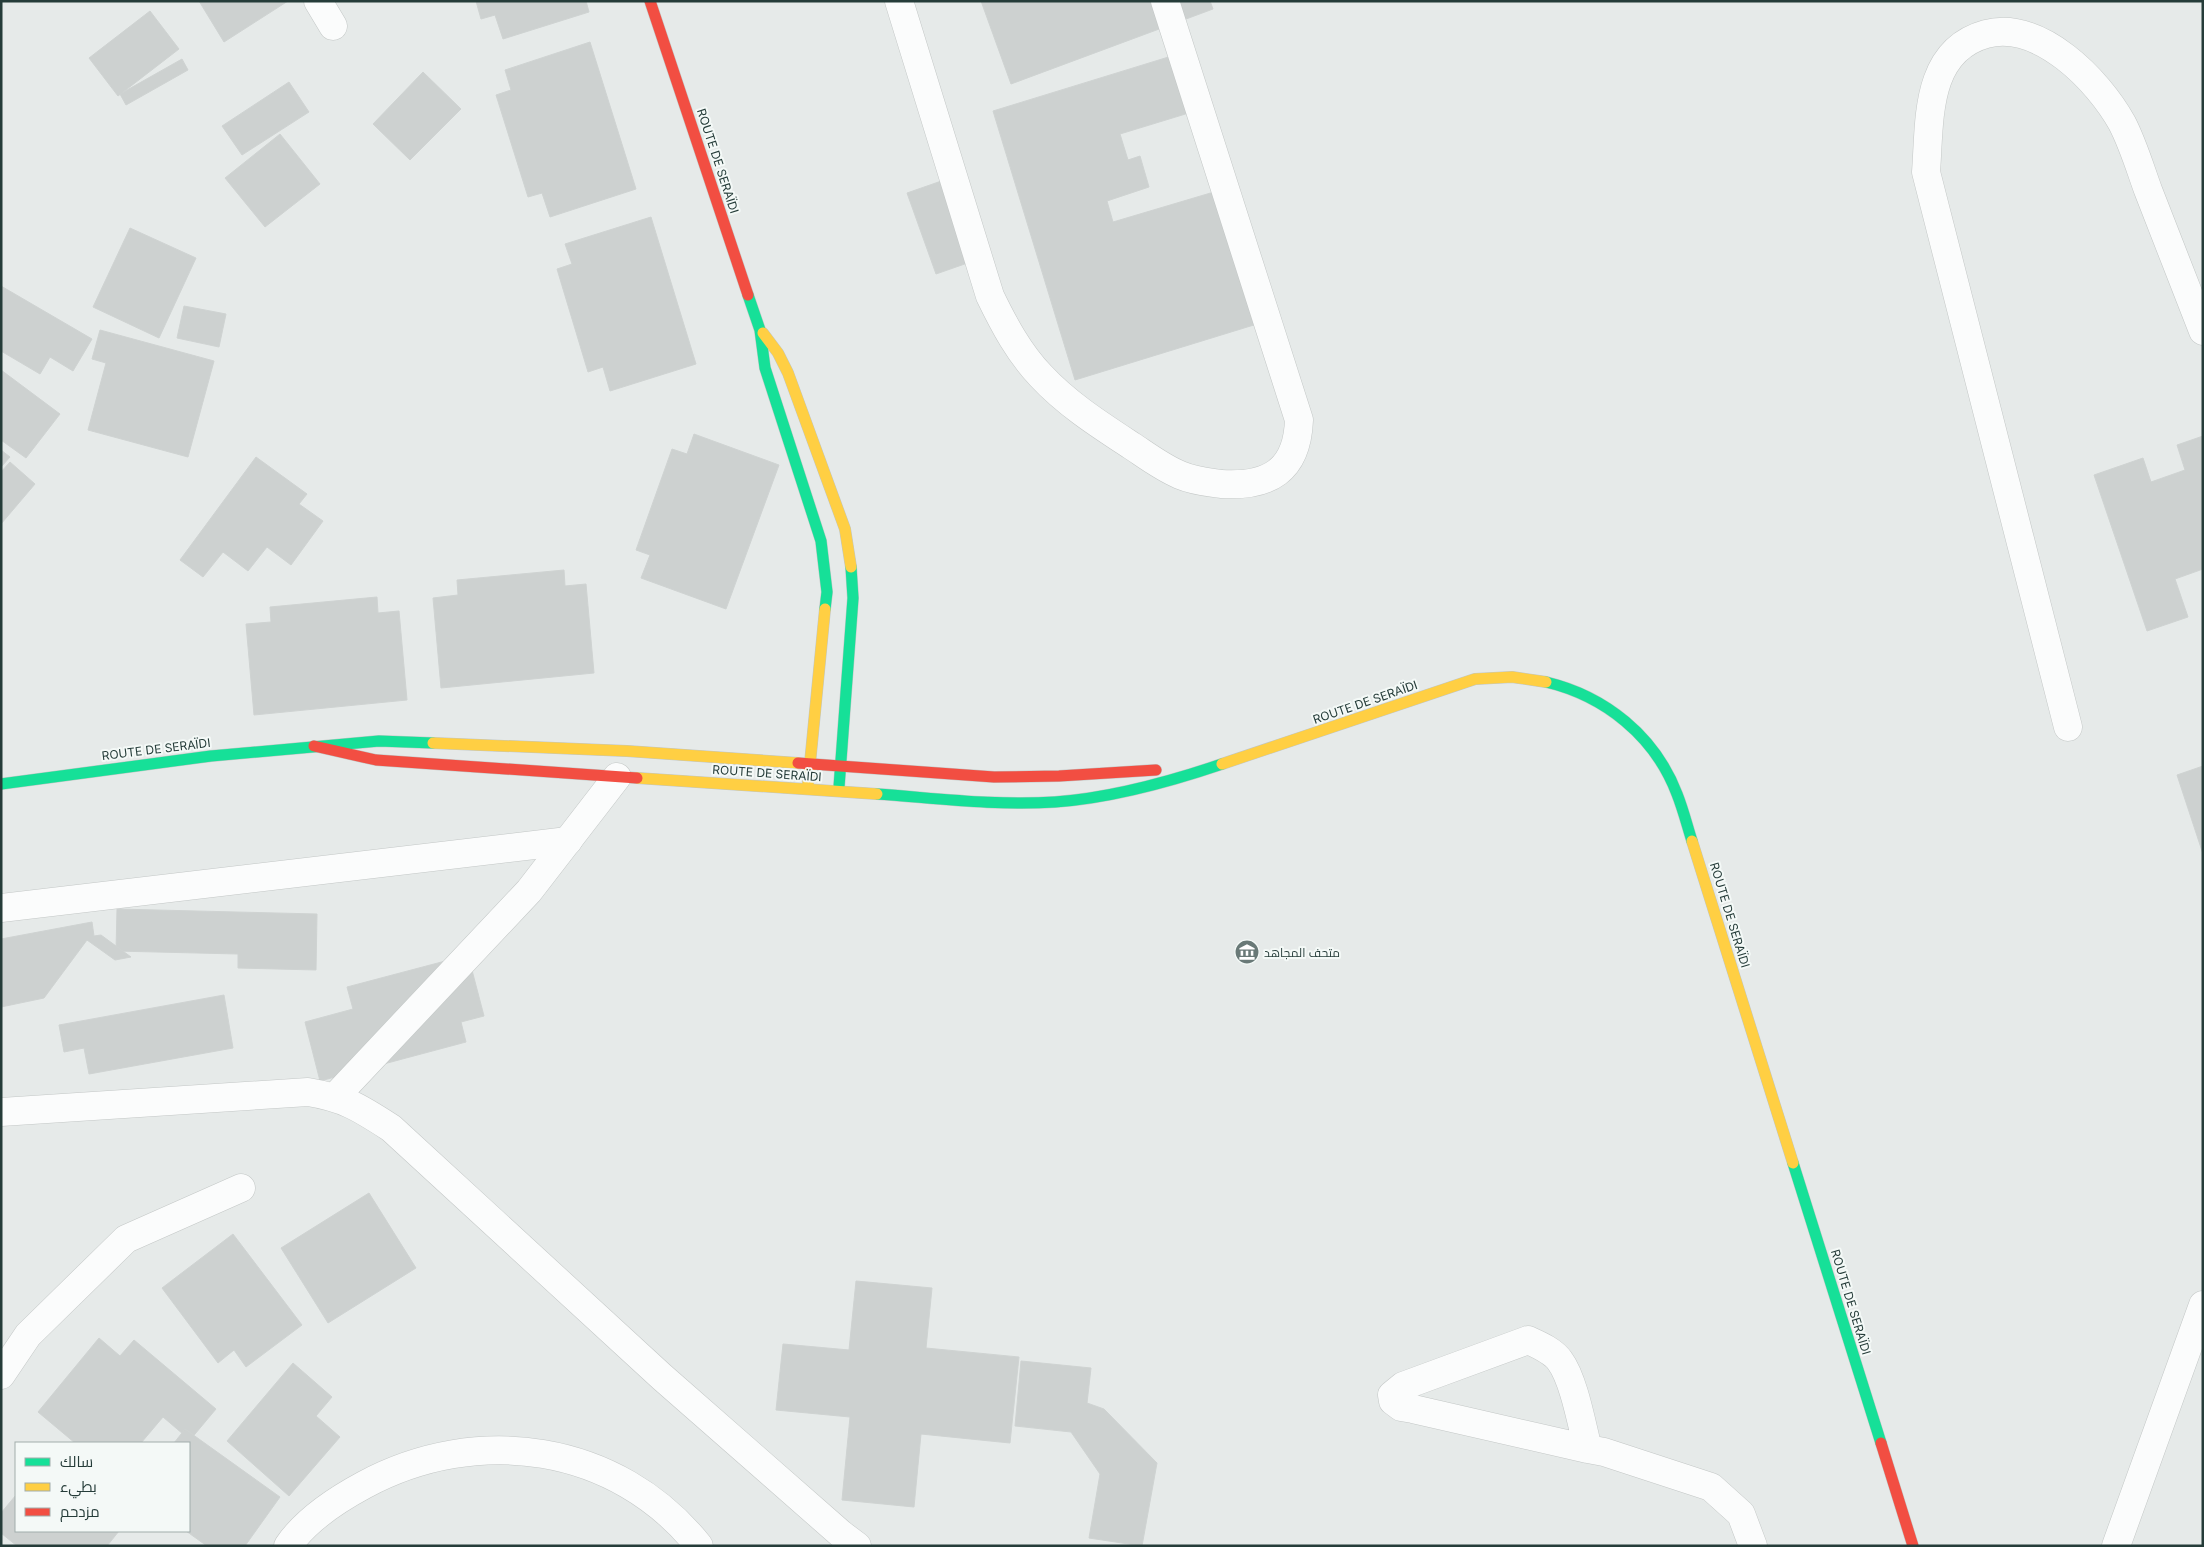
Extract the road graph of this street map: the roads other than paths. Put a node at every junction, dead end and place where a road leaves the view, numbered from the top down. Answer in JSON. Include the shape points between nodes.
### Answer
{"nodes":[{"id":1,"x":318,"y":1,"type":"edge"},
{"id":2,"x":650,"y":1,"type":"edge"},
{"id":3,"x":899,"y":1,"type":"edge"},
{"id":4,"x":1165,"y":1,"type":"edge"},
{"id":5,"x":333,"y":26,"type":"dead end"},
{"id":6,"x":760,"y":330,"type":"junction"},
{"id":7,"x":2203,"y":331,"type":"edge"},
{"id":8,"x":2068,"y":727,"type":"dead end"},
{"id":9,"x":314,"y":746,"type":"junction"},
{"id":10,"x":810,"y":765,"type":"junction"},
{"id":11,"x":1216,"y":766,"type":"junction"},
{"id":12,"x":841,"y":768,"type":"junction"},
{"id":13,"x":617,"y":777,"type":"junction"},
{"id":14,"x":1,"y":784,"type":"edge"},
{"id":15,"x":808,"y":790,"type":"junction"},
{"id":16,"x":839,"y":792,"type":"junction"},
{"id":17,"x":568,"y":841,"type":"junction"},
{"id":18,"x":1,"y":908,"type":"edge"},
{"id":19,"x":335,"y":1097,"type":"junction"},
{"id":20,"x":1,"y":1112,"type":"edge"},
{"id":21,"x":241,"y":1188,"type":"dead end"},
{"id":22,"x":2203,"y":1305,"type":"edge"},
{"id":23,"x":1,"y":1375,"type":"edge"},
{"id":24,"x":1588,"y":1449,"type":"junction"},
{"id":25,"x":288,"y":1546,"type":"edge"},
{"id":26,"x":699,"y":1546,"type":"edge"},
{"id":27,"x":857,"y":1546,"type":"edge"},
{"id":28,"x":1753,"y":1546,"type":"edge"},
{"id":29,"x":1912,"y":1546,"type":"edge"},
{"id":30,"x":2116,"y":1546,"type":"edge"}],
"edges":[{"from":1,"to":5,"type":"street"},
{"from":2,"to":6,"type":"street","name":"ROUTE DE SERAÏDI"},
{"from":3,"to":4,"type":"street","via":[[990,296],[1020,350],[1040,376],[1064,398],[1161,465],[1198,482],[1244,485],[1274,475],[1285,464],[1294,451],[1299,420]]},
{"from":6,"to":10,"type":"street","via":[[765,368],[820,541],[825,567],[827,592]]},
{"from":6,"to":12,"type":"street","via":[[778,353],[788,374],[845,529],[853,598]]},
{"from":7,"to":8,"type":"street","via":[[2123,124],[2098,87],[2066,57],[2028,35],[1994,32],[1963,44],[1940,70],[1934,86],[1926,172]]},
{"from":9,"to":10,"type":"street","name":"ROUTE DE SERAÏDI","via":[[368,741],[408,742],[627,751]]},
{"from":9,"to":13,"type":"street","name":"ROUTE DE SERAÏDI","via":[[376,760]]},
{"from":9,"to":14,"type":"street","name":"ROUTE DE SERAÏDI"},
{"from":10,"to":12,"type":"street","name":"ROUTE DE SERAÏDI"},
{"from":10,"to":15,"type":"street"},
{"from":11,"to":12,"type":"street","name":"ROUTE DE SERAÏDI","via":[[1023,777]]},
{"from":11,"to":16,"type":"street","name":"ROUTE DE SERAÏDI","via":[[1116,793],[1055,802],[992,802]]},
{"from":11,"to":29,"type":"street","name":"ROUTE DE SERAÏDI","via":[[1475,679],[1516,677],[1558,683],[1596,700],[1630,724],[1658,756],[1677,793]]},
{"from":12,"to":16,"type":"street"},
{"from":13,"to":15,"type":"street","name":"ROUTE DE SERAÏDI"},
{"from":13,"to":17,"type":"street"},
{"from":15,"to":16,"type":"street","name":"ROUTE DE SERAÏDI"},
{"from":17,"to":18,"type":"street"},
{"from":17,"to":19,"type":"street","via":[[529,891]]},
{"from":19,"to":20,"type":"street","via":[[308,1092]]},
{"from":19,"to":27,"type":"street","via":[[361,1108],[391,1128],[662,1377]]},
{"from":21,"to":23,"type":"street","via":[[126,1239],[28,1335]]},
{"from":22,"to":30,"type":"street"},
{"from":24,"to":24,"type":"street","via":[[1569,1381],[1560,1361],[1542,1346],[1528,1340],[1403,1386],[1392,1395],[1393,1402],[1401,1407]]},
{"from":24,"to":28,"type":"street","via":[[1711,1487],[1741,1514]]},
{"from":25,"to":26,"type":"street","via":[[337,1500],[391,1471],[450,1455],[502,1449],[555,1455],[604,1471],[650,1497]]}]}
